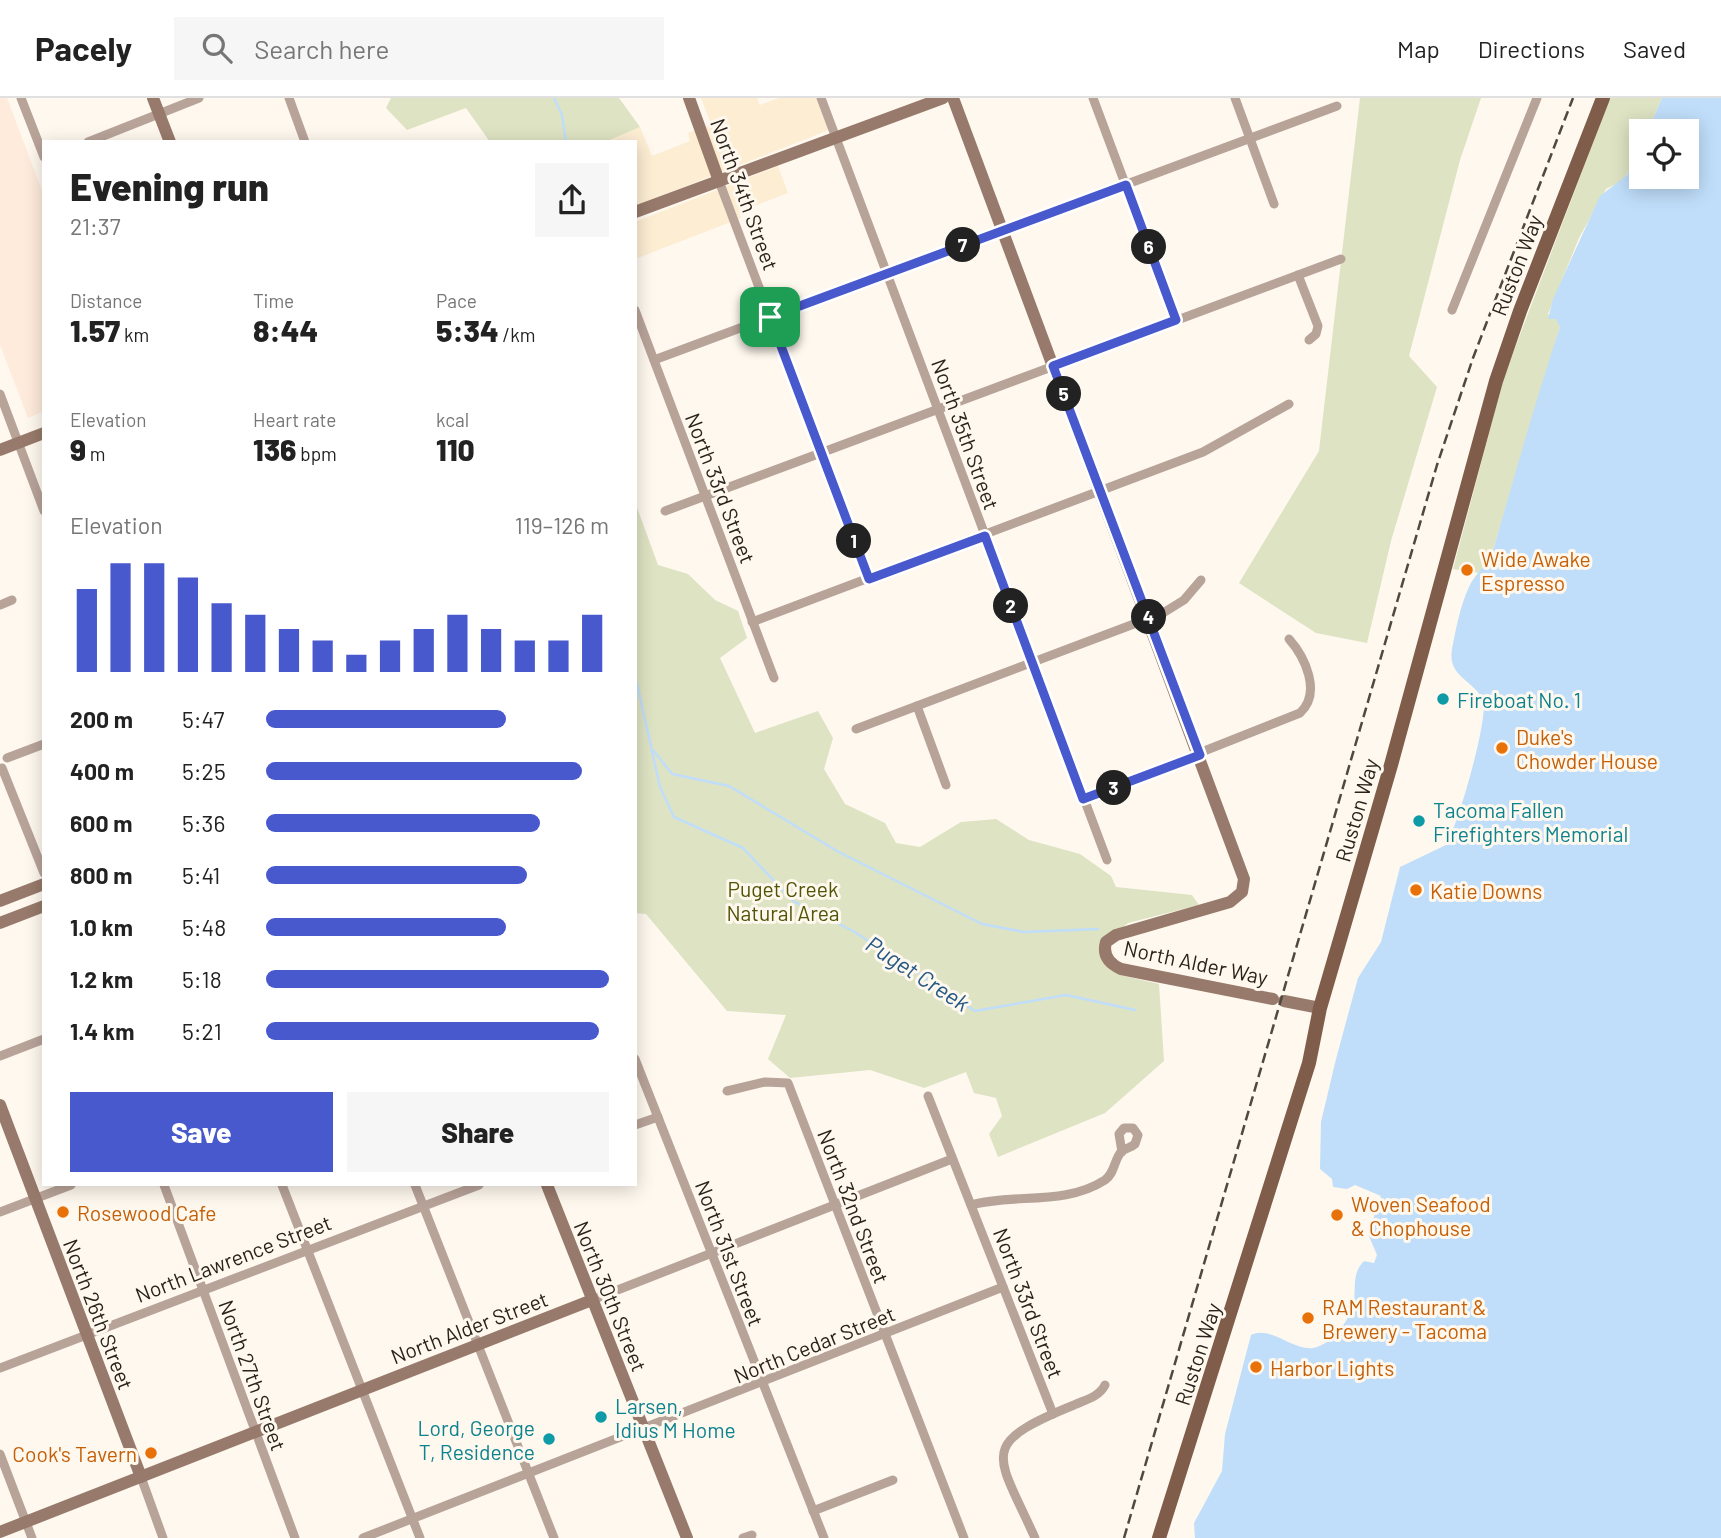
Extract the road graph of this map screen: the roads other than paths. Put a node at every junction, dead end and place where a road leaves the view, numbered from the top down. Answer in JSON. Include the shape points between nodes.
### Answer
{"nodes":[{"id":1,"x":22,"y":98,"type":"edge"},
{"id":2,"x":153,"y":98,"type":"edge"},
{"id":3,"x":199,"y":98,"type":"edge"},
{"id":4,"x":289,"y":98,"type":"edge"},
{"id":5,"x":689,"y":98,"type":"edge"},
{"id":6,"x":821,"y":98,"type":"edge"},
{"id":7,"x":943,"y":98,"type":"edge"},
{"id":8,"x":953,"y":98,"type":"edge"},
{"id":9,"x":1093,"y":98,"type":"edge"},
{"id":10,"x":1235,"y":98,"type":"edge"},
{"id":11,"x":1538,"y":98,"type":"edge"},
{"id":12,"x":1603,"y":98,"type":"edge"},
{"id":13,"x":1336,"y":106,"type":"dead end"},
{"id":14,"x":159,"y":113,"type":"junction"},
{"id":15,"x":836,"y":137,"type":"junction"},
{"id":16,"x":1250,"y":139,"type":"junction"},
{"id":17,"x":93,"y":140,"type":"edge"},
{"id":18,"x":169,"y":140,"type":"edge"},
{"id":19,"x":304,"y":140,"type":"edge"},
{"id":20,"x":42,"y":152,"type":"edge"},
{"id":21,"x":719,"y":181,"type":"junction"},
{"id":22,"x":1126,"y":185,"type":"junction"},
{"id":23,"x":1274,"y":204,"type":"dead end"},
{"id":24,"x":637,"y":211,"type":"edge"},
{"id":25,"x":1004,"y":230,"type":"junction"},
{"id":26,"x":1341,"y":259,"type":"dead end"},
{"id":27,"x":888,"y":274,"type":"junction"},
{"id":28,"x":1298,"y":275,"type":"junction"},
{"id":29,"x":1452,"y":310,"type":"dead end"},
{"id":30,"x":637,"y":315,"type":"edge"},
{"id":31,"x":770,"y":317,"type":"junction"},
{"id":32,"x":1176,"y":320,"type":"junction"},
{"id":33,"x":1309,"y":340,"type":"dead end"},
{"id":34,"x":654,"y":360,"type":"junction"},
{"id":35,"x":1053,"y":366,"type":"junction"},
{"id":36,"x":0,"y":394,"type":"edge"},
{"id":37,"x":1289,"y":404,"type":"dead end"},
{"id":38,"x":938,"y":409,"type":"junction"},
{"id":39,"x":42,"y":434,"type":"edge"},
{"id":40,"x":19,"y":443,"type":"junction"},
{"id":41,"x":0,"y":450,"type":"edge"},
{"id":42,"x":821,"y":453,"type":"junction"},
{"id":43,"x":1101,"y":491,"type":"junction"},
{"id":44,"x":705,"y":496,"type":"junction"},
{"id":45,"x":42,"y":506,"type":"edge"},
{"id":46,"x":665,"y":511,"type":"dead end"},
{"id":47,"x":985,"y":536,"type":"junction"},
{"id":48,"x":869,"y":579,"type":"junction"},
{"id":49,"x":1201,"y":580,"type":"dead end"},
{"id":50,"x":12,"y":600,"type":"dead end"},
{"id":51,"x":0,"y":605,"type":"edge"},
{"id":52,"x":1149,"y":618,"type":"junction"},
{"id":53,"x":752,"y":622,"type":"junction"},
{"id":54,"x":1289,"y":639,"type":"dead end"},
{"id":55,"x":1033,"y":664,"type":"junction"},
{"id":56,"x":774,"y":678,"type":"dead end"},
{"id":57,"x":917,"y":706,"type":"junction"},
{"id":58,"x":856,"y":729,"type":"dead end"},
{"id":59,"x":42,"y":745,"type":"edge"},
{"id":60,"x":4,"y":755,"type":"edge"},
{"id":61,"x":1200,"y":755,"type":"junction"},
{"id":62,"x":1,"y":768,"type":"edge"},
{"id":63,"x":946,"y":785,"type":"dead end"},
{"id":64,"x":1083,"y":799,"type":"junction"},
{"id":65,"x":1107,"y":860,"type":"dead end"},
{"id":66,"x":42,"y":868,"type":"edge"},
{"id":67,"x":42,"y":885,"type":"edge"},
{"id":68,"x":0,"y":901,"type":"edge"},
{"id":69,"x":42,"y":907,"type":"edge"},
{"id":70,"x":0,"y":923,"type":"edge"},
{"id":71,"x":1320,"y":1009,"type":"junction"},
{"id":72,"x":42,"y":1040,"type":"edge"},
{"id":73,"x":0,"y":1056,"type":"edge"},
{"id":74,"x":637,"y":1064,"type":"edge"},
{"id":75,"x":727,"y":1091,"type":"dead end"},
{"id":76,"x":928,"y":1096,"type":"dead end"},
{"id":77,"x":0,"y":1105,"type":"edge"},
{"id":78,"x":658,"y":1117,"type":"junction"},
{"id":79,"x":637,"y":1124,"type":"edge"},
{"id":80,"x":1122,"y":1152,"type":"dead end"},
{"id":81,"x":952,"y":1158,"type":"junction"},
{"id":82,"x":68,"y":1186,"type":"edge"},
{"id":83,"x":164,"y":1186,"type":"edge"},
{"id":84,"x":282,"y":1186,"type":"edge"},
{"id":85,"x":415,"y":1186,"type":"edge"},
{"id":86,"x":477,"y":1186,"type":"edge"},
{"id":87,"x":547,"y":1186,"type":"edge"},
{"id":88,"x":35,"y":1199,"type":"junction"},
{"id":89,"x":833,"y":1204,"type":"junction"},
{"id":90,"x":971,"y":1205,"type":"junction"},
{"id":91,"x":424,"y":1206,"type":"junction"},
{"id":92,"x":0,"y":1212,"type":"edge"},
{"id":93,"x":308,"y":1250,"type":"junction"},
{"id":94,"x":711,"y":1252,"type":"junction"},
{"id":95,"x":1003,"y":1287,"type":"junction"},
{"id":96,"x":202,"y":1290,"type":"junction"},
{"id":97,"x":592,"y":1300,"type":"junction"},
{"id":98,"x":87,"y":1335,"type":"junction"},
{"id":99,"x":885,"y":1335,"type":"junction"},
{"id":100,"x":477,"y":1344,"type":"junction"},
{"id":101,"x":0,"y":1368,"type":"edge"},
{"id":102,"x":762,"y":1383,"type":"junction"},
{"id":103,"x":1105,"y":1385,"type":"dead end"},
{"id":104,"x":362,"y":1390,"type":"junction"},
{"id":105,"x":1054,"y":1414,"type":"junction"},
{"id":106,"x":644,"y":1430,"type":"junction"},
{"id":107,"x":255,"y":1433,"type":"junction"},
{"id":108,"x":0,"y":1454,"type":"edge"},
{"id":109,"x":529,"y":1475,"type":"junction"},
{"id":110,"x":141,"y":1477,"type":"junction"},
{"id":111,"x":893,"y":1480,"type":"dead end"},
{"id":112,"x":813,"y":1511,"type":"junction"},
{"id":113,"x":412,"y":1518,"type":"junction"},
{"id":114,"x":26,"y":1522,"type":"junction"},
{"id":115,"x":0,"y":1532,"type":"edge"},
{"id":116,"x":32,"y":1538,"type":"edge"},
{"id":117,"x":163,"y":1538,"type":"edge"},
{"id":118,"x":295,"y":1538,"type":"edge"},
{"id":119,"x":363,"y":1538,"type":"edge"},
{"id":120,"x":420,"y":1538,"type":"edge"},
{"id":121,"x":554,"y":1538,"type":"edge"},
{"id":122,"x":687,"y":1538,"type":"edge"},
{"id":123,"x":824,"y":1538,"type":"edge"},
{"id":124,"x":964,"y":1538,"type":"edge"},
{"id":125,"x":1035,"y":1538,"type":"edge"},
{"id":126,"x":1159,"y":1538,"type":"edge"}],
"edges":[{"from":1,"to":20,"type":"street"},
{"from":2,"to":14,"type":"street"},
{"from":3,"to":14,"type":"street"},
{"from":4,"to":19,"type":"street"},
{"from":5,"to":21,"type":"street","name":"North 34th Street"},
{"from":6,"to":15,"type":"street","name":"North 35th Street"},
{"from":7,"to":15,"type":"street"},
{"from":8,"to":25,"type":"street"},
{"from":9,"to":22,"type":"street"},
{"from":10,"to":16,"type":"street"},
{"from":11,"to":29,"type":"street"},
{"from":12,"to":71,"type":"main road","name":"Ruston Way","via":[[1504,357]]},
{"from":13,"to":16,"type":"street"},
{"from":14,"to":17,"type":"street"},
{"from":14,"to":18,"type":"street"},
{"from":15,"to":21,"type":"street"},
{"from":15,"to":27,"type":"street","name":"North 35th Street"},
{"from":16,"to":22,"type":"street"},
{"from":16,"to":23,"type":"street"},
{"from":21,"to":24,"type":"street"},
{"from":21,"to":31,"type":"street","name":"North 34th Street"},
{"from":22,"to":25,"type":"street"},
{"from":22,"to":32,"type":"street"},
{"from":25,"to":27,"type":"street"},
{"from":25,"to":35,"type":"street"},
{"from":26,"to":28,"type":"street"},
{"from":27,"to":31,"type":"street"},
{"from":27,"to":38,"type":"street","name":"North 35th Street"},
{"from":28,"to":32,"type":"street"},
{"from":28,"to":33,"type":"street","via":[[1318,326]]},
{"from":30,"to":34,"type":"street","name":"North 33rd Street"},
{"from":31,"to":34,"type":"street"},
{"from":31,"to":42,"type":"street","name":"North 34th Street"},
{"from":32,"to":35,"type":"street"},
{"from":34,"to":44,"type":"street","name":"North 33rd Street"},
{"from":35,"to":38,"type":"street"},
{"from":35,"to":43,"type":"street"},
{"from":36,"to":40,"type":"street"},
{"from":37,"to":43,"type":"street","via":[[1206,451]]},
{"from":38,"to":42,"type":"street"},
{"from":38,"to":47,"type":"street","name":"North 35th Street"},
{"from":39,"to":40,"type":"street"},
{"from":40,"to":41,"type":"street"},
{"from":40,"to":45,"type":"street"},
{"from":42,"to":44,"type":"street"},
{"from":42,"to":48,"type":"street","name":"North 34th Street"},
{"from":43,"to":47,"type":"street"},
{"from":43,"to":52,"type":"street"},
{"from":44,"to":46,"type":"street"},
{"from":44,"to":53,"type":"street","name":"North 33rd Street"},
{"from":47,"to":48,"type":"street"},
{"from":47,"to":55,"type":"street","name":"North 35th Street"},
{"from":48,"to":53,"type":"street"},
{"from":49,"to":52,"type":"street","via":[[1177,605]]},
{"from":50,"to":51,"type":"street"},
{"from":52,"to":55,"type":"street"},
{"from":52,"to":61,"type":"street"},
{"from":53,"to":56,"type":"street","name":"North 33rd Street"},
{"from":54,"to":61,"type":"street","via":[[1308,674],[1310,695],[1304,710]]},
{"from":55,"to":57,"type":"street"},
{"from":55,"to":64,"type":"street","name":"North 35th Street"},
{"from":57,"to":58,"type":"street"},
{"from":57,"to":63,"type":"street"},
{"from":59,"to":60,"type":"street"},
{"from":60,"to":62,"type":"street"},
{"from":61,"to":64,"type":"street"},
{"from":61,"to":71,"type":"street","name":"North Alder Way","via":[[1242,870],[1244,888],[1230,902],[1111,937],[1104,945],[1109,962],[1165,979]]},
{"from":62,"to":66,"type":"street"},
{"from":64,"to":65,"type":"street","name":"North 35th Street"},
{"from":67,"to":68,"type":"street"},
{"from":69,"to":70,"type":"street"},
{"from":71,"to":126,"type":"main road","name":"Ruston Way","via":[[1303,1086]]},
{"from":72,"to":73,"type":"street"},
{"from":74,"to":78,"type":"street","name":"North 31st Street"},
{"from":75,"to":89,"type":"street","name":"North 32nd Street","via":[[761,1083],[788,1083]]},
{"from":76,"to":81,"type":"street","name":"North 33rd Street"},
{"from":77,"to":88,"type":"street","name":"North 26th Street"},
{"from":78,"to":79,"type":"street"},
{"from":78,"to":94,"type":"street","name":"North 31st Street"},
{"from":80,"to":90,"type":"street","name":"North 33rd Street","via":[[1109,1176],[1084,1188]]},
{"from":81,"to":89,"type":"street","name":"North Alder Street"},
{"from":81,"to":90,"type":"street","name":"North 33rd Street"},
{"from":82,"to":88,"type":"street"},
{"from":83,"to":96,"type":"street","name":"North 27th Street"},
{"from":84,"to":93,"type":"street"},
{"from":85,"to":91,"type":"street"},
{"from":86,"to":91,"type":"street","name":"North Lawrence Street"},
{"from":87,"to":97,"type":"street","name":"North 30th Street"},
{"from":88,"to":92,"type":"street"},
{"from":88,"to":98,"type":"street","name":"North 26th Street"},
{"from":89,"to":94,"type":"street","name":"North Alder Street"},
{"from":89,"to":99,"type":"street","name":"North 32nd Street"},
{"from":90,"to":95,"type":"street","name":"North 33rd Street"},
{"from":91,"to":93,"type":"street","name":"North Lawrence Street"},
{"from":91,"to":100,"type":"street"},
{"from":93,"to":96,"type":"street","name":"North Lawrence Street"},
{"from":93,"to":104,"type":"street"},
{"from":94,"to":97,"type":"street","name":"North Alder Street"},
{"from":94,"to":102,"type":"street","name":"North 31st Street"},
{"from":95,"to":99,"type":"street","name":"North Cedar Street"},
{"from":95,"to":105,"type":"street","name":"North 33rd Street"},
{"from":96,"to":98,"type":"street","name":"North Lawrence Street"},
{"from":96,"to":107,"type":"street","name":"North 27th Street"},
{"from":97,"to":100,"type":"street","name":"North Alder Street"},
{"from":97,"to":106,"type":"street","name":"North 30th Street"},
{"from":98,"to":101,"type":"street","name":"North Lawrence Street"},
{"from":98,"to":110,"type":"street","name":"North 26th Street"},
{"from":99,"to":102,"type":"street","name":"North Cedar Street"},
{"from":99,"to":124,"type":"street","name":"North 32nd Street"},
{"from":100,"to":104,"type":"street","name":"North Alder Street"},
{"from":100,"to":109,"type":"street"},
{"from":102,"to":106,"type":"street","name":"North Cedar Street"},
{"from":102,"to":112,"type":"street","name":"North 31st Street"},
{"from":103,"to":105,"type":"street","via":[[1100,1393]]},
{"from":104,"to":107,"type":"street","name":"North Alder Street"},
{"from":104,"to":113,"type":"street"},
{"from":105,"to":125,"type":"street","via":[[1014,1433],[1002,1451],[1004,1468]]},
{"from":106,"to":109,"type":"street","name":"North Cedar Street"},
{"from":106,"to":122,"type":"street","name":"North 30th Street"},
{"from":107,"to":110,"type":"street","name":"North Alder Street"},
{"from":107,"to":118,"type":"street","name":"North 27th Street"},
{"from":108,"to":114,"type":"street"},
{"from":109,"to":113,"type":"street","name":"North Cedar Street"},
{"from":109,"to":121,"type":"street"},
{"from":110,"to":114,"type":"street","name":"North Alder Street"},
{"from":110,"to":117,"type":"street","name":"North 26th Street"},
{"from":111,"to":112,"type":"street"},
{"from":112,"to":123,"type":"street","name":"North 31st Street"},
{"from":113,"to":119,"type":"street","name":"North Cedar Street"},
{"from":113,"to":120,"type":"street"},
{"from":114,"to":115,"type":"street","name":"North Alder Street"},
{"from":114,"to":116,"type":"street"}]}
